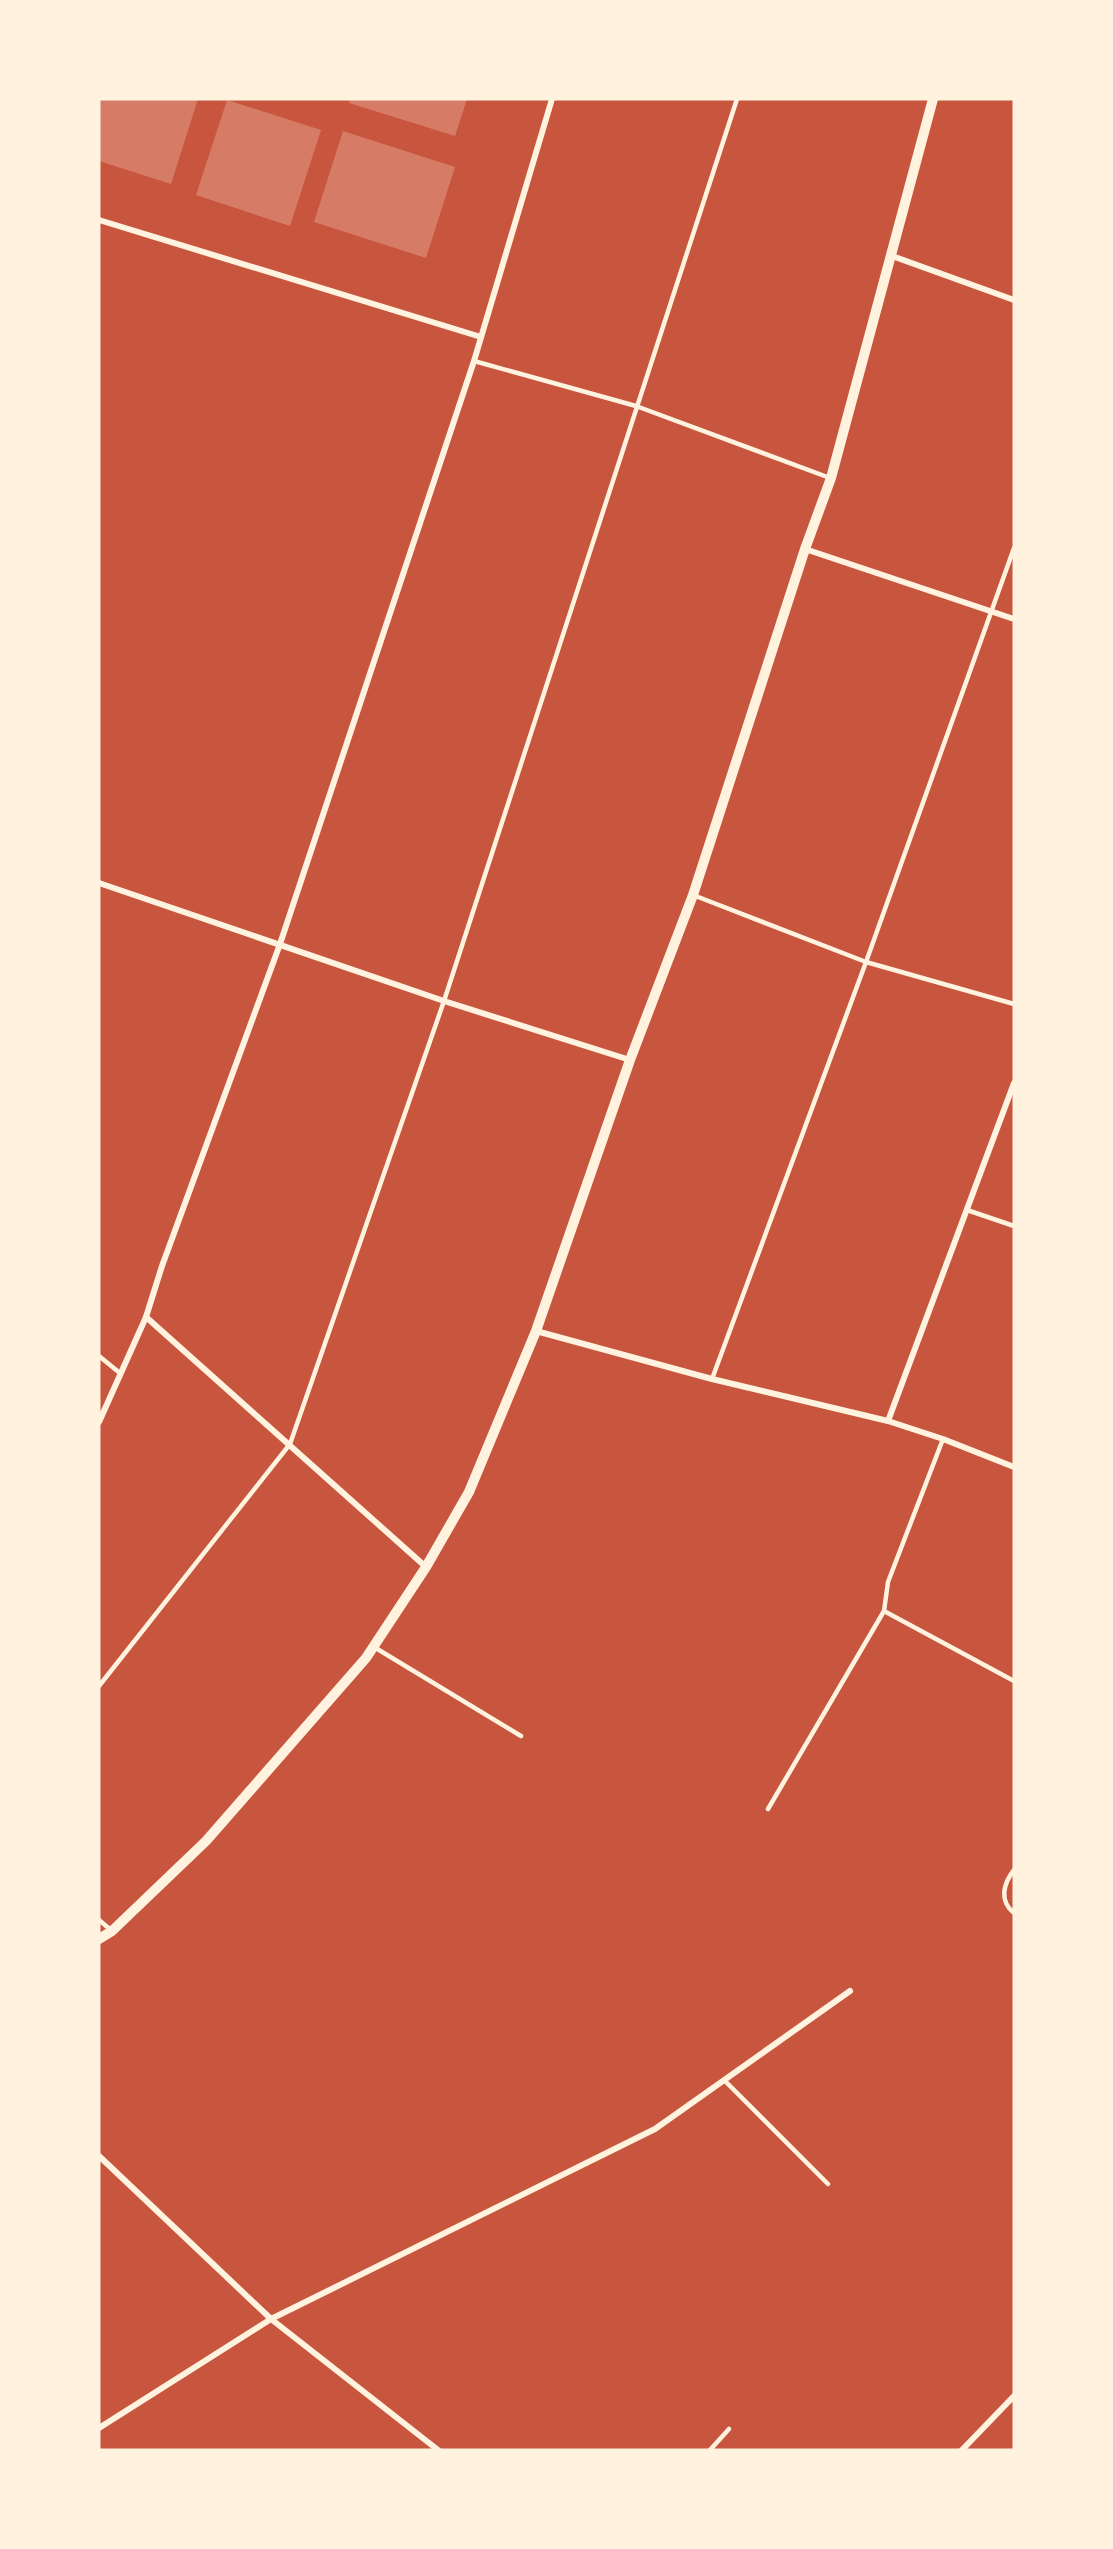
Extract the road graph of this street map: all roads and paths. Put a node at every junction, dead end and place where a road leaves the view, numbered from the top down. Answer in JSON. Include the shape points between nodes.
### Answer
{"nodes":[{"id":1,"x":552,"y":99,"type":"edge"},
{"id":2,"x":737,"y":99,"type":"edge"},
{"id":3,"x":931,"y":100,"type":"edge"},
{"id":4,"x":99,"y":220,"type":"edge"},
{"id":5,"x":892,"y":256,"type":"junction"},
{"id":6,"x":1014,"y":300,"type":"edge"},
{"id":7,"x":481,"y":337,"type":"junction"},
{"id":8,"x":474,"y":361,"type":"junction"},
{"id":9,"x":636,"y":406,"type":"junction"},
{"id":10,"x":831,"y":478,"type":"junction"},
{"id":11,"x":1014,"y":548,"type":"edge"},
{"id":12,"x":805,"y":549,"type":"junction"},
{"id":13,"x":992,"y":611,"type":"junction"},
{"id":14,"x":1014,"y":618,"type":"edge"},
{"id":15,"x":99,"y":883,"type":"edge"},
{"id":16,"x":693,"y":895,"type":"junction"},
{"id":17,"x":280,"y":944,"type":"junction"},
{"id":18,"x":866,"y":962,"type":"junction"},
{"id":19,"x":444,"y":1001,"type":"junction"},
{"id":20,"x":1014,"y":1004,"type":"edge"},
{"id":21,"x":630,"y":1060,"type":"junction"},
{"id":22,"x":1014,"y":1083,"type":"edge"},
{"id":23,"x":967,"y":1210,"type":"junction"},
{"id":24,"x":1014,"y":1226,"type":"edge"},
{"id":25,"x":146,"y":1317,"type":"junction"},
{"id":26,"x":536,"y":1331,"type":"junction"},
{"id":27,"x":99,"y":1356,"type":"edge"},
{"id":28,"x":121,"y":1374,"type":"junction"},
{"id":29,"x":712,"y":1378,"type":"junction"},
{"id":30,"x":888,"y":1421,"type":"junction"},
{"id":31,"x":99,"y":1422,"type":"edge"},
{"id":32,"x":944,"y":1439,"type":"junction"},
{"id":33,"x":290,"y":1444,"type":"junction"},
{"id":34,"x":1014,"y":1467,"type":"edge"},
{"id":35,"x":426,"y":1568,"type":"junction"},
{"id":36,"x":884,"y":1611,"type":"junction"},
{"id":37,"x":374,"y":1647,"type":"junction"},
{"id":38,"x":1014,"y":1681,"type":"edge"},
{"id":39,"x":99,"y":1686,"type":"edge"},
{"id":40,"x":521,"y":1736,"type":"dead end"},
{"id":41,"x":768,"y":1809,"type":"dead end"},
{"id":42,"x":1014,"y":1870,"type":"edge"},
{"id":43,"x":1014,"y":1913,"type":"edge"},
{"id":44,"x":99,"y":1920,"type":"edge"},
{"id":45,"x":112,"y":1931,"type":"junction"},
{"id":46,"x":99,"y":1939,"type":"edge"},
{"id":47,"x":850,"y":1991,"type":"dead end"},
{"id":48,"x":724,"y":2080,"type":"junction"},
{"id":49,"x":99,"y":2156,"type":"edge"},
{"id":50,"x":828,"y":2184,"type":"dead end"},
{"id":51,"x":272,"y":2319,"type":"junction"},
{"id":52,"x":1014,"y":2396,"type":"edge"},
{"id":53,"x":99,"y":2428,"type":"edge"},
{"id":54,"x":729,"y":2429,"type":"dead end"},
{"id":55,"x":438,"y":2450,"type":"edge"},
{"id":56,"x":710,"y":2450,"type":"edge"},
{"id":57,"x":962,"y":2450,"type":"edge"}],
"edges":[{"from":1,"to":7,"type":"street"},
{"from":2,"to":9,"type":"lane"},
{"from":3,"to":5,"type":"street"},
{"from":4,"to":7,"type":"street"},
{"from":5,"to":6,"type":"street"},
{"from":5,"to":10,"type":"street"},
{"from":7,"to":8,"type":"street"},
{"from":8,"to":9,"type":"lane"},
{"from":8,"to":17,"type":"street"},
{"from":9,"to":10,"type":"lane"},
{"from":9,"to":19,"type":"lane"},
{"from":10,"to":12,"type":"street"},
{"from":11,"to":13,"type":"lane"},
{"from":12,"to":13,"type":"street"},
{"from":12,"to":16,"type":"street"},
{"from":13,"to":14,"type":"street"},
{"from":13,"to":18,"type":"lane"},
{"from":15,"to":17,"type":"street"},
{"from":16,"to":18,"type":"lane"},
{"from":16,"to":21,"type":"street"},
{"from":17,"to":19,"type":"street"},
{"from":17,"to":25,"type":"street"},
{"from":18,"to":20,"type":"lane"},
{"from":18,"to":29,"type":"lane"},
{"from":19,"to":21,"type":"street"},
{"from":19,"to":33,"type":"lane"},
{"from":21,"to":26,"type":"street"},
{"from":22,"to":23,"type":"street"},
{"from":23,"to":24,"type":"lane"},
{"from":23,"to":30,"type":"street"},
{"from":25,"to":28,"type":"street"},
{"from":25,"to":33,"type":"street"},
{"from":26,"to":29,"type":"street"},
{"from":26,"to":35,"type":"street","via":[[469,1492]]},
{"from":27,"to":28,"type":"lane"},
{"from":28,"to":31,"type":"street"},
{"from":29,"to":30,"type":"street"},
{"from":30,"to":32,"type":"street"},
{"from":32,"to":34,"type":"street"},
{"from":32,"to":36,"type":"lane","via":[[888,1582]]},
{"from":33,"to":35,"type":"street"},
{"from":33,"to":39,"type":"lane"},
{"from":35,"to":37,"type":"street"},
{"from":36,"to":38,"type":"lane"},
{"from":36,"to":41,"type":"lane"},
{"from":37,"to":40,"type":"lane"},
{"from":37,"to":45,"type":"street","via":[[206,1840]]},
{"from":42,"to":43,"type":"lane","via":[[1003,1893],[1007,1907]]},
{"from":44,"to":45,"type":"lane"},
{"from":45,"to":46,"type":"street"},
{"from":47,"to":48,"type":"street"},
{"from":48,"to":50,"type":"lane"},
{"from":48,"to":51,"type":"street","via":[[655,2129]]},
{"from":49,"to":51,"type":"street"},
{"from":51,"to":53,"type":"street"},
{"from":51,"to":55,"type":"street"},
{"from":52,"to":57,"type":"street"},
{"from":54,"to":56,"type":"lane"}]}
